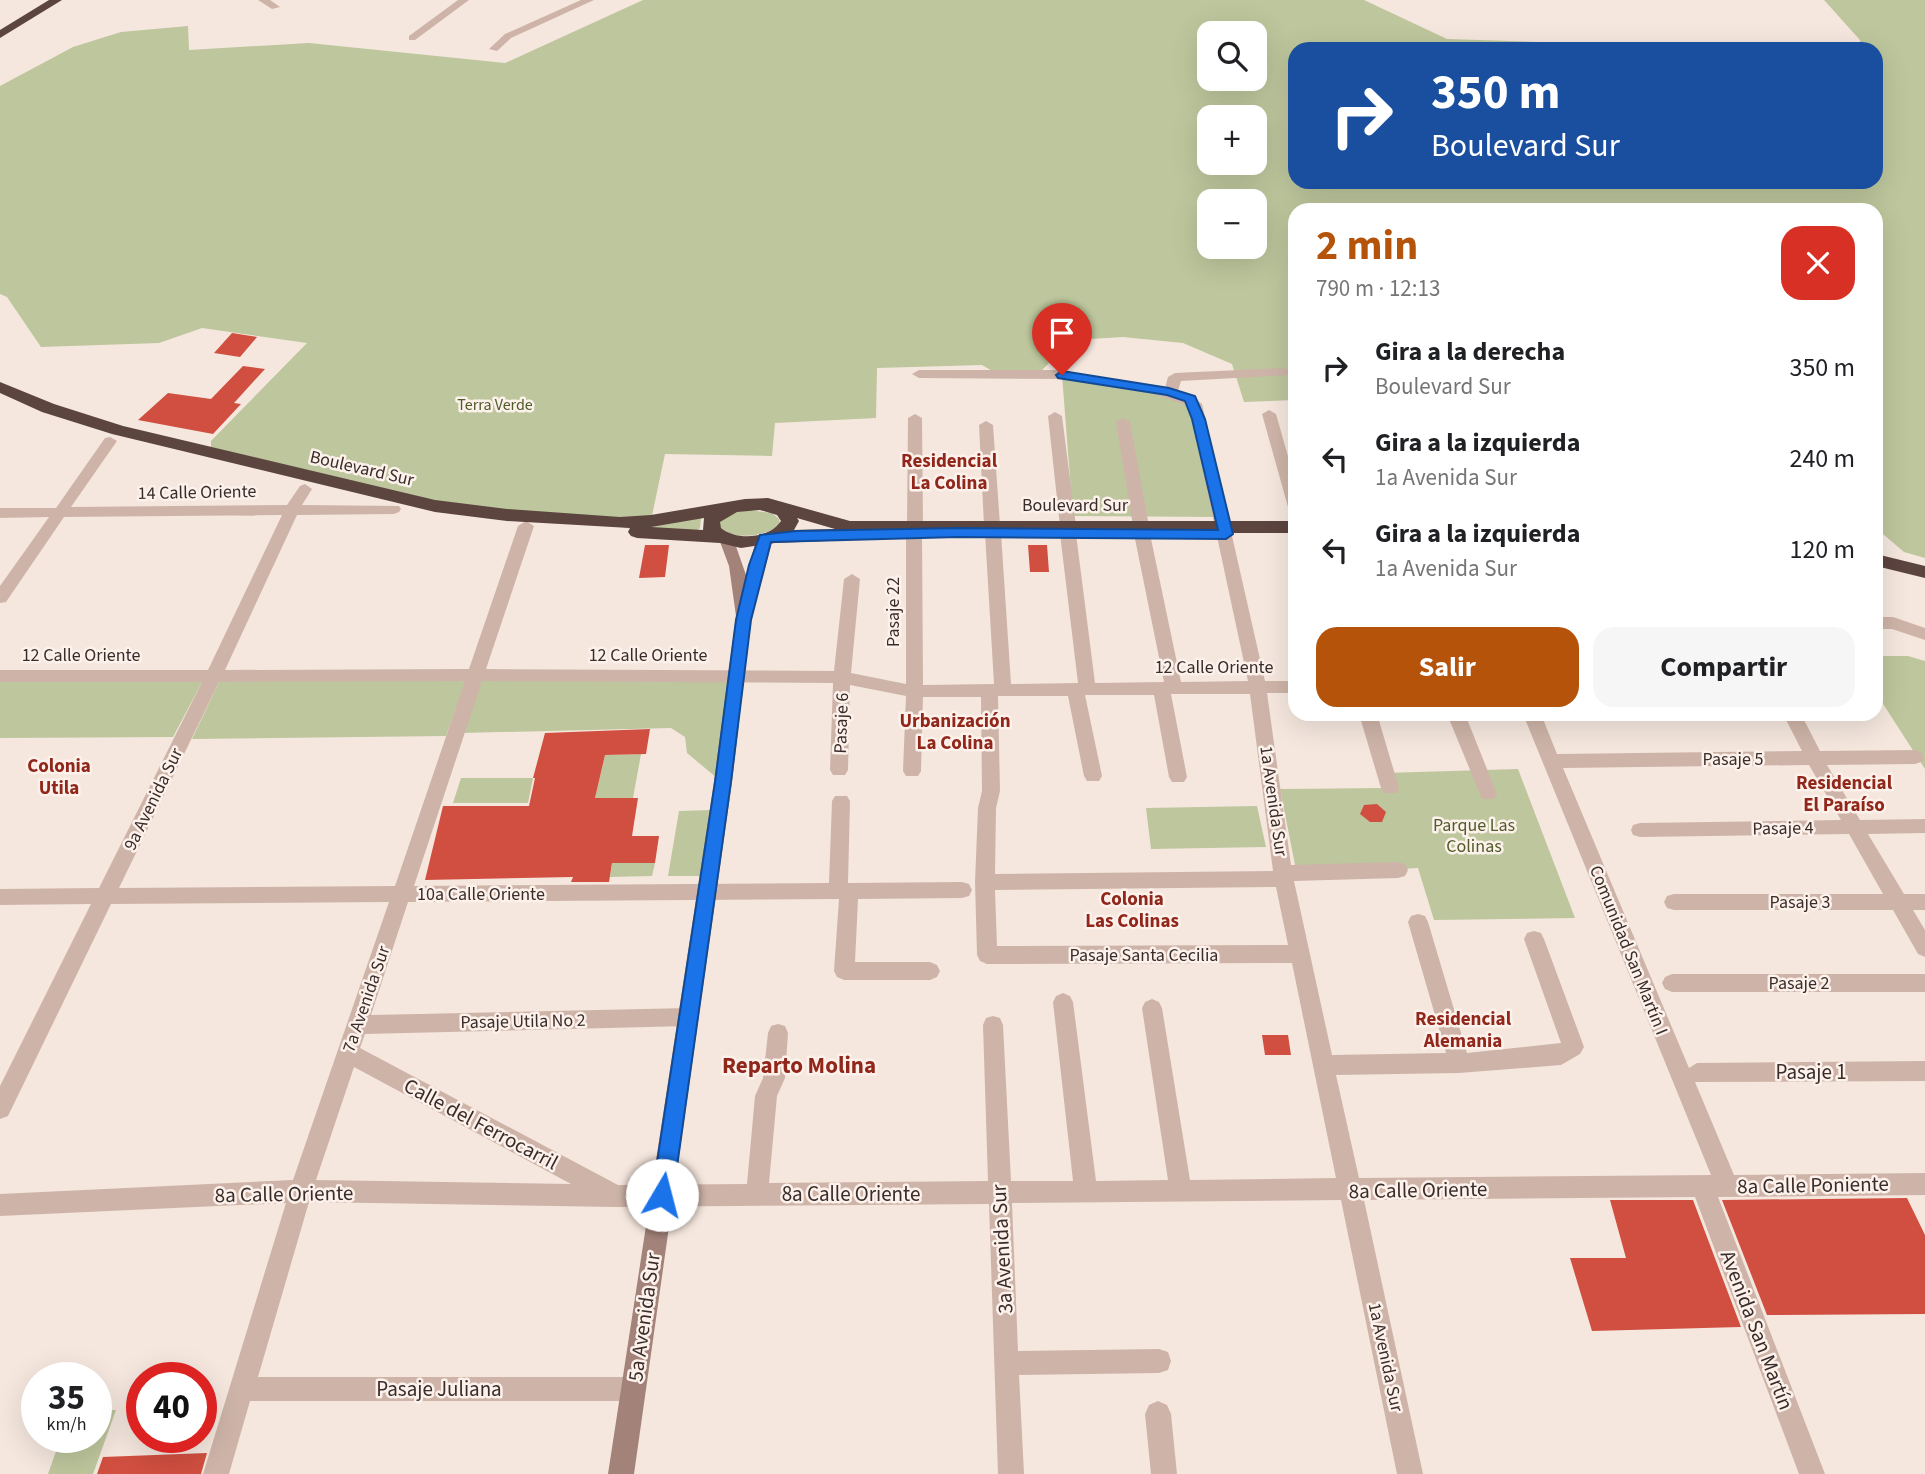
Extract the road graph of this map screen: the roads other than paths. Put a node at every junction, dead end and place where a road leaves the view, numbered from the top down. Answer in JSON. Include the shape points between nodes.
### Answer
{"nodes":[{"id":1,"x":46,"y":0,"type":"edge"},
{"id":2,"x":57,"y":0,"type":"edge"},
{"id":3,"x":263,"y":0,"type":"edge"},
{"id":4,"x":464,"y":0,"type":"edge"},
{"id":5,"x":589,"y":0,"type":"edge"},
{"id":6,"x":275,"y":8,"type":"dead end"},
{"id":7,"x":0,"y":28,"type":"edge"},
{"id":8,"x":0,"y":35,"type":"edge"},
{"id":9,"x":412,"y":38,"type":"dead end"},
{"id":10,"x":494,"y":49,"type":"dead end"},
{"id":11,"x":1284,"y":372,"type":"dead end"},
{"id":12,"x":919,"y":374,"type":"dead end"},
{"id":13,"x":0,"y":387,"type":"edge"},
{"id":14,"x":1171,"y":392,"type":"junction"},
{"id":15,"x":0,"y":402,"type":"edge"},
{"id":16,"x":1269,"y":414,"type":"dead end"},
{"id":17,"x":1055,"y":416,"type":"dead end"},
{"id":18,"x":915,"y":418,"type":"dead end"},
{"id":19,"x":1123,"y":422,"type":"dead end"},
{"id":20,"x":986,"y":425,"type":"dead end"},
{"id":21,"x":110,"y":441,"type":"junction"},
{"id":22,"x":1288,"y":482,"type":"edge"},
{"id":23,"x":305,"y":489,"type":"junction"},
{"id":24,"x":775,"y":506,"type":"junction"},
{"id":25,"x":725,"y":508,"type":"junction"},
{"id":26,"x":394,"y":509,"type":"junction"},
{"id":27,"x":292,"y":510,"type":"junction"},
{"id":28,"x":0,"y":513,"type":"edge"},
{"id":29,"x":57,"y":513,"type":"junction"},
{"id":30,"x":526,"y":526,"type":"junction"},
{"id":31,"x":1288,"y":527,"type":"edge"},
{"id":32,"x":914,"y":529,"type":"junction"},
{"id":33,"x":992,"y":529,"type":"junction"},
{"id":34,"x":1068,"y":530,"type":"junction"},
{"id":35,"x":1141,"y":530,"type":"junction"},
{"id":36,"x":1224,"y":530,"type":"junction"},
{"id":37,"x":1288,"y":534,"type":"edge"},
{"id":38,"x":724,"y":538,"type":"junction"},
{"id":39,"x":770,"y":538,"type":"junction"},
{"id":40,"x":1883,"y":552,"type":"edge"},
{"id":41,"x":1883,"y":562,"type":"edge"},
{"id":42,"x":1925,"y":562,"type":"edge"},
{"id":43,"x":1925,"y":572,"type":"edge"},
{"id":44,"x":852,"y":579,"type":"dead end"},
{"id":45,"x":0,"y":598,"type":"edge"},
{"id":46,"x":743,"y":620,"type":"junction"},
{"id":47,"x":1883,"y":623,"type":"edge"},
{"id":48,"x":1925,"y":634,"type":"edge"},
{"id":49,"x":736,"y":675,"type":"junction"},
{"id":50,"x":0,"y":676,"type":"edge"},
{"id":51,"x":214,"y":676,"type":"junction"},
{"id":52,"x":475,"y":677,"type":"junction"},
{"id":53,"x":842,"y":677,"type":"junction"},
{"id":54,"x":1288,"y":687,"type":"edge"},
{"id":55,"x":1081,"y":689,"type":"junction"},
{"id":56,"x":1168,"y":689,"type":"junction"},
{"id":57,"x":1258,"y":689,"type":"junction"},
{"id":58,"x":913,"y":691,"type":"junction"},
{"id":59,"x":996,"y":691,"type":"junction"},
{"id":60,"x":1369,"y":721,"type":"edge"},
{"id":61,"x":1460,"y":721,"type":"edge"},
{"id":62,"x":1535,"y":721,"type":"edge"},
{"id":63,"x":1796,"y":721,"type":"edge"},
{"id":64,"x":1915,"y":757,"type":"dead end"},
{"id":65,"x":1815,"y":759,"type":"junction"},
{"id":66,"x":1551,"y":761,"type":"junction"},
{"id":67,"x":839,"y":769,"type":"dead end"},
{"id":68,"x":912,"y":771,"type":"dead end"},
{"id":69,"x":1093,"y":776,"type":"dead end"},
{"id":70,"x":1178,"y":777,"type":"dead end"},
{"id":71,"x":1390,"y":788,"type":"dead end"},
{"id":72,"x":1488,"y":794,"type":"dead end"},
{"id":73,"x":841,"y":801,"type":"dead end"},
{"id":74,"x":1925,"y":826,"type":"edge"},
{"id":75,"x":1856,"y":827,"type":"junction"},
{"id":76,"x":1640,"y":830,"type":"dead end"},
{"id":77,"x":1398,"y":870,"type":"dead end"},
{"id":78,"x":1284,"y":876,"type":"junction"},
{"id":79,"x":985,"y":882,"type":"junction"},
{"id":80,"x":962,"y":890,"type":"dead end"},
{"id":81,"x":843,"y":891,"type":"junction"},
{"id":82,"x":707,"y":892,"type":"junction"},
{"id":83,"x":402,"y":894,"type":"junction"},
{"id":84,"x":105,"y":896,"type":"junction"},
{"id":85,"x":0,"y":897,"type":"edge"},
{"id":86,"x":1674,"y":902,"type":"dead end"},
{"id":87,"x":1898,"y":902,"type":"junction"},
{"id":88,"x":1925,"y":902,"type":"edge"},
{"id":89,"x":1418,"y":922,"type":"dead end"},
{"id":90,"x":1534,"y":939,"type":"dead end"},
{"id":91,"x":1925,"y":948,"type":"edge"},
{"id":92,"x":1300,"y":954,"type":"junction"},
{"id":93,"x":930,"y":971,"type":"dead end"},
{"id":94,"x":1672,"y":983,"type":"dead end"},
{"id":95,"x":1925,"y":983,"type":"edge"},
{"id":96,"x":1063,"y":1002,"type":"dead end"},
{"id":97,"x":1152,"y":1007,"type":"dead end"},
{"id":98,"x":688,"y":1017,"type":"junction"},
{"id":99,"x":993,"y":1025,"type":"dead end"},
{"id":100,"x":357,"y":1026,"type":"junction"},
{"id":101,"x":778,"y":1033,"type":"dead end"},
{"id":102,"x":348,"y":1053,"type":"junction"},
{"id":103,"x":1459,"y":1063,"type":"junction"},
{"id":104,"x":1324,"y":1065,"type":"junction"},
{"id":105,"x":1925,"y":1071,"type":"edge"},
{"id":106,"x":1697,"y":1073,"type":"dead end"},
{"id":107,"x":0,"y":1109,"type":"edge"},
{"id":108,"x":1925,"y":1184,"type":"edge"},
{"id":109,"x":1702,"y":1186,"type":"junction"},
{"id":110,"x":1727,"y":1186,"type":"junction"},
{"id":111,"x":1351,"y":1190,"type":"junction"},
{"id":112,"x":301,"y":1191,"type":"junction"},
{"id":113,"x":1181,"y":1192,"type":"junction"},
{"id":114,"x":999,"y":1193,"type":"junction"},
{"id":115,"x":1086,"y":1193,"type":"junction"},
{"id":116,"x":662,"y":1195,"type":"junction"},
{"id":117,"x":757,"y":1195,"type":"junction"},
{"id":118,"x":615,"y":1196,"type":"junction"},
{"id":119,"x":0,"y":1205,"type":"edge"},
{"id":120,"x":1159,"y":1361,"type":"dead end"},
{"id":121,"x":1008,"y":1363,"type":"junction"},
{"id":122,"x":243,"y":1389,"type":"junction"},
{"id":123,"x":634,"y":1389,"type":"junction"},
{"id":124,"x":1157,"y":1414,"type":"dead end"},
{"id":125,"x":216,"y":1474,"type":"edge"},
{"id":126,"x":621,"y":1474,"type":"edge"},
{"id":127,"x":1011,"y":1474,"type":"edge"},
{"id":128,"x":1164,"y":1474,"type":"edge"},
{"id":129,"x":1410,"y":1474,"type":"edge"},
{"id":130,"x":1812,"y":1474,"type":"edge"}],
"edges":[{"from":1,"to":7,"type":"highway"},
{"from":2,"to":8,"type":"highway"},
{"from":3,"to":6,"type":"street"},
{"from":4,"to":9,"type":"street"},
{"from":5,"to":10,"type":"street","via":[[508,36]]},
{"from":11,"to":14,"type":"street","via":[[1175,377]]},
{"from":12,"to":14,"type":"street","name":"1a Avenida Sur","via":[[1055,374]]},
{"from":13,"to":25,"type":"highway","name":"Boulevard Sur","via":[[118,430],[435,506],[620,523]]},
{"from":14,"to":36,"type":"street","name":"1a Avenida Sur","via":[[1195,404]]},
{"from":15,"to":21,"type":"highway","name":"Boulevard Sur"},
{"from":16,"to":22,"type":"street"},
{"from":17,"to":34,"type":"street"},
{"from":18,"to":32,"type":"street","name":"Pasaje 22"},
{"from":19,"to":35,"type":"street"},
{"from":20,"to":33,"type":"street"},
{"from":21,"to":23,"type":"highway","name":"Boulevard Sur"},
{"from":21,"to":29,"type":"street"},
{"from":23,"to":26,"type":"highway","name":"Boulevard Sur"},
{"from":23,"to":27,"type":"street","name":"9a Avenida Sur"},
{"from":24,"to":25,"type":"highway","name":"Boulevard Sur"},
{"from":24,"to":32,"type":"highway","name":"Boulevard Sur","via":[[850,527]]},
{"from":24,"to":39,"type":"highway","via":[[790,521],[783,533]]},
{"from":25,"to":38,"type":"highway","via":[[711,520],[712,530]]},
{"from":26,"to":27,"type":"street","name":"14 Calle Oriente"},
{"from":26,"to":30,"type":"highway","name":"Boulevard Sur"},
{"from":27,"to":29,"type":"street","name":"14 Calle Oriente"},
{"from":27,"to":51,"type":"street","name":"9a Avenida Sur"},
{"from":28,"to":29,"type":"street","name":"14 Calle Oriente"},
{"from":29,"to":45,"type":"street"},
{"from":30,"to":38,"type":"highway","name":"Boulevard Sur"},
{"from":30,"to":52,"type":"street","name":"7a Avenida Sur"},
{"from":31,"to":36,"type":"highway","name":"Boulevard Sur"},
{"from":32,"to":33,"type":"highway","name":"Boulevard Sur"},
{"from":32,"to":39,"type":"highway","name":"Boulevard Sur"},
{"from":32,"to":58,"type":"street","name":"Pasaje 22"},
{"from":33,"to":34,"type":"highway","name":"Boulevard Sur"},
{"from":33,"to":59,"type":"street"},
{"from":34,"to":35,"type":"highway","name":"Boulevard Sur"},
{"from":34,"to":55,"type":"street"},
{"from":35,"to":36,"type":"highway","name":"Boulevard Sur"},
{"from":35,"to":56,"type":"street"},
{"from":36,"to":37,"type":"highway","name":"Boulevard Sur"},
{"from":36,"to":57,"type":"street","name":"1a Avenida Sur"},
{"from":38,"to":39,"type":"highway","name":"Boulevard Sur"},
{"from":38,"to":46,"type":"street","name":"5a Avenida Sur","via":[[737,566]]},
{"from":39,"to":46,"type":"street","name":"5a Avenida Sur","via":[[756,565]]},
{"from":40,"to":42,"type":"highway"},
{"from":41,"to":43,"type":"highway"},
{"from":44,"to":53,"type":"street","name":"Pasaje 6"},
{"from":46,"to":49,"type":"street","name":"5a Avenida Sur"},
{"from":47,"to":48,"type":"street"},
{"from":49,"to":52,"type":"street","name":"12 Calle Oriente"},
{"from":49,"to":53,"type":"street","name":"12 Calle Oriente"},
{"from":49,"to":82,"type":"street","name":"5a Avenida Sur"},
{"from":50,"to":51,"type":"street","name":"12 Calle Oriente"},
{"from":51,"to":52,"type":"street","name":"12 Calle Oriente"},
{"from":51,"to":84,"type":"street","name":"9a Avenida Sur"},
{"from":52,"to":83,"type":"street","name":"7a Avenida Sur"},
{"from":53,"to":58,"type":"street","name":"12 Calle Oriente"},
{"from":53,"to":67,"type":"street","name":"Pasaje 6"},
{"from":54,"to":57,"type":"street","name":"12 Calle Oriente"},
{"from":55,"to":56,"type":"street","name":"12 Calle Oriente"},
{"from":55,"to":59,"type":"street","name":"12 Calle Oriente"},
{"from":55,"to":69,"type":"street"},
{"from":56,"to":57,"type":"street","name":"12 Calle Oriente"},
{"from":56,"to":70,"type":"street"},
{"from":57,"to":78,"type":"street","name":"1a Avenida Sur"},
{"from":58,"to":59,"type":"street","name":"12 Calle Oriente"},
{"from":58,"to":68,"type":"street","name":"Pasaje 22"},
{"from":59,"to":79,"type":"street"},
{"from":60,"to":71,"type":"street"},
{"from":61,"to":72,"type":"street"},
{"from":62,"to":66,"type":"street","name":"Comunidad San Martín I"},
{"from":63,"to":65,"type":"street"},
{"from":64,"to":65,"type":"street","name":"Pasaje 5"},
{"from":65,"to":66,"type":"street","name":"Pasaje 5"},
{"from":65,"to":75,"type":"street"},
{"from":66,"to":110,"type":"street","name":"Comunidad San Martín I"},
{"from":73,"to":81,"type":"street"},
{"from":74,"to":75,"type":"street","name":"Pasaje 4"},
{"from":75,"to":76,"type":"street","name":"Pasaje 4"},
{"from":75,"to":87,"type":"street"},
{"from":77,"to":78,"type":"street"},
{"from":78,"to":79,"type":"street"},
{"from":78,"to":92,"type":"street","name":"1a Avenida Sur"},
{"from":79,"to":92,"type":"street","name":"Pasaje Santa Cecilia","via":[[988,955]]},
{"from":80,"to":81,"type":"street","name":"10a Calle Oriente"},
{"from":81,"to":82,"type":"street","name":"10a Calle Oriente"},
{"from":81,"to":93,"type":"street","via":[[844,971]]},
{"from":82,"to":83,"type":"street","name":"10a Calle Oriente"},
{"from":82,"to":98,"type":"street","name":"5a Avenida Sur"},
{"from":83,"to":84,"type":"street","name":"10a Calle Oriente"},
{"from":83,"to":100,"type":"street","name":"7a Avenida Sur"},
{"from":84,"to":85,"type":"street","name":"10a Calle Oriente"},
{"from":84,"to":107,"type":"street","name":"9a Avenida Sur"},
{"from":86,"to":87,"type":"street","name":"Pasaje 3"},
{"from":87,"to":88,"type":"street","name":"Pasaje 3"},
{"from":87,"to":91,"type":"street"},
{"from":89,"to":103,"type":"street"},
{"from":90,"to":103,"type":"street","via":[[1573,1047],[1561,1055]]},
{"from":92,"to":104,"type":"street","name":"1a Avenida Sur"},
{"from":94,"to":95,"type":"street","name":"Pasaje 2"},
{"from":96,"to":115,"type":"street"},
{"from":97,"to":113,"type":"street"},
{"from":98,"to":100,"type":"street","name":"Pasaje Utila No 2"},
{"from":98,"to":116,"type":"street","name":"5a Avenida Sur"},
{"from":99,"to":114,"type":"street","name":"3a Avenida Sur"},
{"from":100,"to":102,"type":"street","name":"7a Avenida Sur"},
{"from":101,"to":117,"type":"street","via":[[775,1079],[766,1096]]},
{"from":102,"to":112,"type":"street","name":"7a Avenida Sur"},
{"from":102,"to":118,"type":"street","name":"Calle del Ferrocarril"},
{"from":103,"to":104,"type":"street"},
{"from":104,"to":111,"type":"street","name":"1a Avenida Sur"},
{"from":105,"to":106,"type":"street","name":"Pasaje 1"},
{"from":108,"to":110,"type":"street","name":"8a Calle Poniente"},
{"from":109,"to":110,"type":"street","name":"8a Calle Poniente"},
{"from":109,"to":111,"type":"street","name":"8a Calle Oriente"},
{"from":109,"to":130,"type":"street","name":"Avenida San Martín"},
{"from":111,"to":113,"type":"street","name":"8a Calle Oriente"},
{"from":111,"to":129,"type":"street","name":"1a Avenida Sur"},
{"from":112,"to":118,"type":"street","name":"8a Calle Oriente"},
{"from":112,"to":119,"type":"street","name":"8a Calle Oriente"},
{"from":112,"to":122,"type":"street","name":"7a Avenida Sur"},
{"from":113,"to":115,"type":"street","name":"8a Calle Oriente"},
{"from":114,"to":115,"type":"street","name":"8a Calle Oriente"},
{"from":114,"to":117,"type":"street","name":"8a Calle Oriente"},
{"from":114,"to":121,"type":"street","name":"3a Avenida Sur"},
{"from":116,"to":117,"type":"street","name":"8a Calle Oriente"},
{"from":116,"to":118,"type":"street","name":"8a Calle Oriente"},
{"from":116,"to":123,"type":"street","name":"5a Avenida Sur"},
{"from":120,"to":121,"type":"street"},
{"from":121,"to":127,"type":"street","name":"3a Avenida Sur"},
{"from":122,"to":123,"type":"street","name":"Pasaje Juliana"},
{"from":122,"to":125,"type":"street","name":"7a Avenida Sur"},
{"from":123,"to":126,"type":"street","name":"5a Avenida Sur"},
{"from":124,"to":128,"type":"street"}]}
